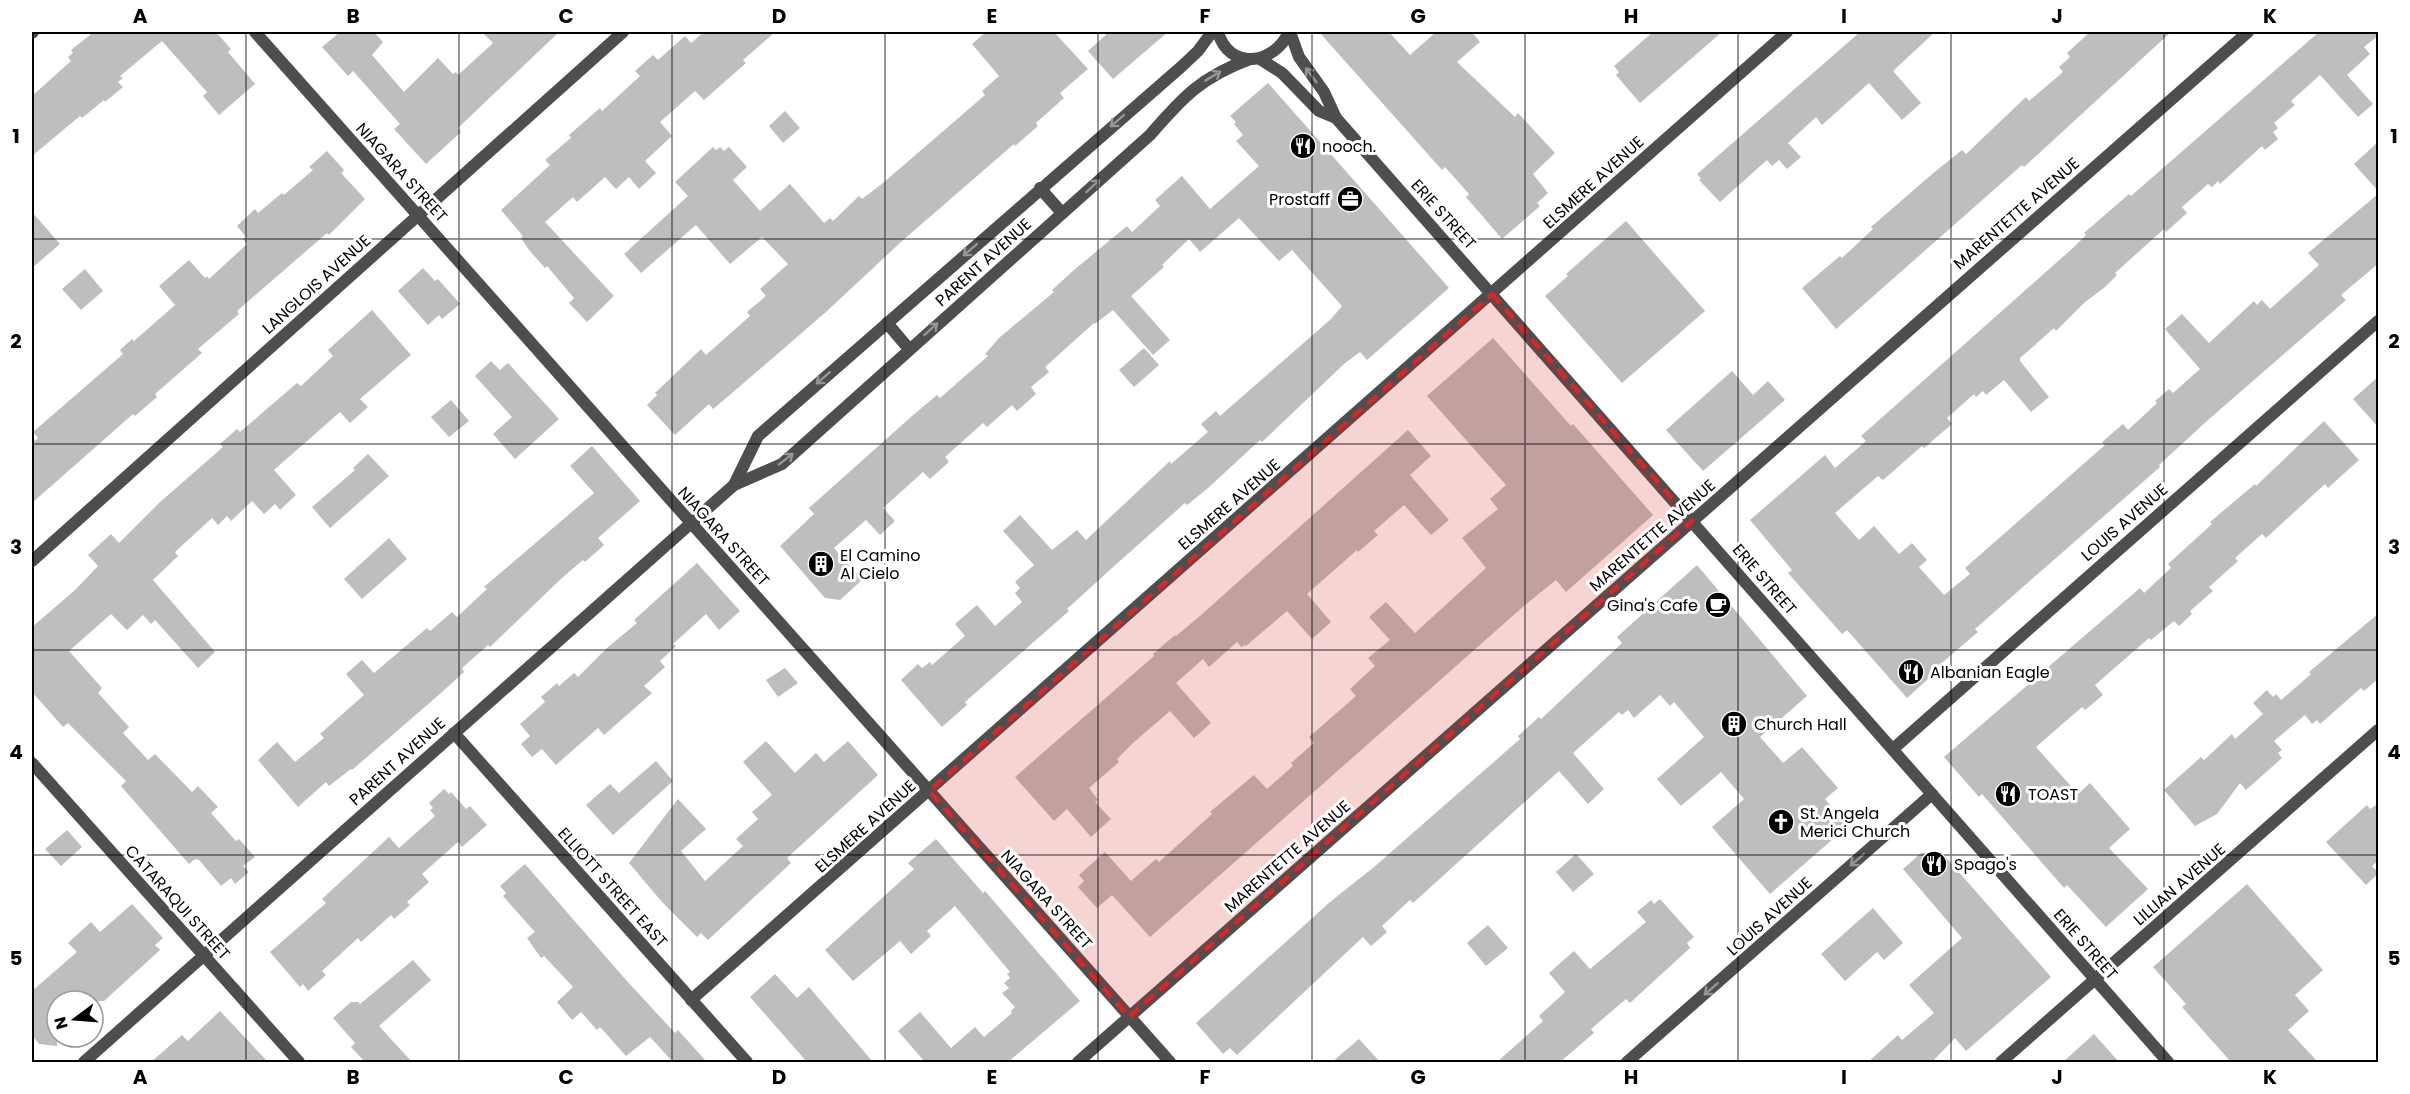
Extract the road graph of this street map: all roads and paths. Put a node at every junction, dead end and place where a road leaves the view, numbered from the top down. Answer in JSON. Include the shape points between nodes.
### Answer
{"nodes":[{"id":1,"x":255,"y":32,"type":"edge"},
{"id":2,"x":623,"y":32,"type":"edge"},
{"id":3,"x":1212,"y":32,"type":"edge"},
{"id":4,"x":1218,"y":32,"type":"edge"},
{"id":5,"x":1289,"y":32,"type":"edge"},
{"id":6,"x":1787,"y":32,"type":"edge"},
{"id":7,"x":2248,"y":32,"type":"edge"},
{"id":8,"x":1255,"y":59,"type":"junction"},
{"id":9,"x":1336,"y":118,"type":"junction"},
{"id":10,"x":1040,"y":188,"type":"junction"},
{"id":11,"x":1062,"y":213,"type":"junction"},
{"id":12,"x":418,"y":215,"type":"junction"},
{"id":13,"x":1492,"y":294,"type":"junction"},
{"id":14,"x":2379,"y":321,"type":"edge"},
{"id":15,"x":886,"y":323,"type":"junction"},
{"id":16,"x":909,"y":349,"type":"junction"},
{"id":17,"x":734,"y":485,"type":"junction"},
{"id":18,"x":1692,"y":521,"type":"junction"},
{"id":19,"x":690,"y":522,"type":"junction"},
{"id":20,"x":32,"y":561,"type":"edge"},
{"id":21,"x":2379,"y":730,"type":"edge"},
{"id":22,"x":454,"y":733,"type":"junction"},
{"id":23,"x":1893,"y":749,"type":"junction"},
{"id":24,"x":32,"y":763,"type":"edge"},
{"id":25,"x":929,"y":791,"type":"junction"},
{"id":26,"x":1932,"y":794,"type":"junction"},
{"id":27,"x":204,"y":956,"type":"junction"},
{"id":28,"x":2095,"y":980,"type":"junction"},
{"id":29,"x":691,"y":1000,"type":"junction"},
{"id":30,"x":1130,"y":1017,"type":"junction"},
{"id":31,"x":84,"y":1062,"type":"edge"},
{"id":32,"x":299,"y":1062,"type":"edge"},
{"id":33,"x":747,"y":1062,"type":"edge"},
{"id":34,"x":1078,"y":1062,"type":"edge"},
{"id":35,"x":1170,"y":1062,"type":"edge"},
{"id":36,"x":1627,"y":1062,"type":"edge"},
{"id":37,"x":2001,"y":1062,"type":"edge"},
{"id":38,"x":2168,"y":1062,"type":"edge"}],
"edges":[{"from":1,"to":12,"type":"street","name":"NIAGARA STREET"},
{"from":2,"to":12,"type":"street","name":"LANGLOIS AVENUE"},
{"from":3,"to":10,"type":"street","name":"PARENT AVENUE","one_way":true,"via":[[1198,51]]},
{"from":4,"to":8,"type":"street","name":"ERIE STREET","via":[[1237,56]]},
{"from":5,"to":8,"type":"street","name":"PARENT AVENUE","via":[[1275,52]]},
{"from":9,"to":5,"type":"street","name":"ERIE STREET","one_way":true,"via":[[1324,92],[1299,57]]},
{"from":6,"to":13,"type":"street","name":"ELSMERE AVENUE"},
{"from":7,"to":18,"type":"street","name":"MARENTETTE AVENUE"},
{"from":8,"to":9,"type":"street","name":"ERIE STREET","via":[[1282,73],[1319,111]]},
{"from":11,"to":8,"type":"street","name":"PARENT AVENUE","one_way":true,"via":[[1210,76]]},
{"from":9,"to":13,"type":"street","name":"ERIE STREET"},
{"from":10,"to":11,"type":"street"},
{"from":10,"to":15,"type":"street","name":"PARENT AVENUE","one_way":true},
{"from":16,"to":11,"type":"street","name":"PARENT AVENUE","one_way":true},
{"from":12,"to":19,"type":"street","name":"NIAGARA STREET"},
{"from":12,"to":20,"type":"street","name":"LANGLOIS AVENUE"},
{"from":13,"to":18,"type":"street","name":"ERIE STREET"},
{"from":13,"to":25,"type":"street","name":"ELSMERE AVENUE"},
{"from":14,"to":23,"type":"street","name":"LOUIS AVENUE"},
{"from":15,"to":16,"type":"street"},
{"from":15,"to":17,"type":"street","name":"PARENT AVENUE","one_way":true,"via":[[758,436]]},
{"from":17,"to":16,"type":"street","name":"PARENT AVENUE","one_way":true,"via":[[782,464]]},
{"from":17,"to":19,"type":"street","name":"PARENT AVENUE"},
{"from":18,"to":23,"type":"street","name":"ERIE STREET"},
{"from":18,"to":30,"type":"street","name":"MARENTETTE AVENUE"},
{"from":19,"to":22,"type":"street","name":"PARENT AVENUE"},
{"from":19,"to":25,"type":"street","name":"NIAGARA STREET"},
{"from":21,"to":28,"type":"street","name":"LILLIAN AVENUE"},
{"from":22,"to":27,"type":"street","name":"PARENT AVENUE"},
{"from":22,"to":29,"type":"street","name":"ELLIOTT STREET EAST"},
{"from":23,"to":26,"type":"street","name":"ERIE STREET"},
{"from":24,"to":27,"type":"street","name":"CATARAQUI STREET"},
{"from":25,"to":29,"type":"street","name":"ELSMERE AVENUE"},
{"from":25,"to":30,"type":"street","name":"NIAGARA STREET"},
{"from":26,"to":28,"type":"street","name":"ERIE STREET"},
{"from":26,"to":36,"type":"street","name":"LOUIS AVENUE","one_way":true},
{"from":27,"to":31,"type":"street","name":"PARENT AVENUE"},
{"from":27,"to":32,"type":"street","name":"CATARAQUI STREET"},
{"from":28,"to":37,"type":"street","name":"LILLIAN AVENUE"},
{"from":28,"to":38,"type":"street","name":"ERIE STREET"},
{"from":29,"to":33,"type":"street","name":"ELLIOTT STREET EAST"},
{"from":30,"to":34,"type":"street","name":"MARENTETTE AVENUE"},
{"from":30,"to":35,"type":"street","name":"NIAGARA STREET"}]}
